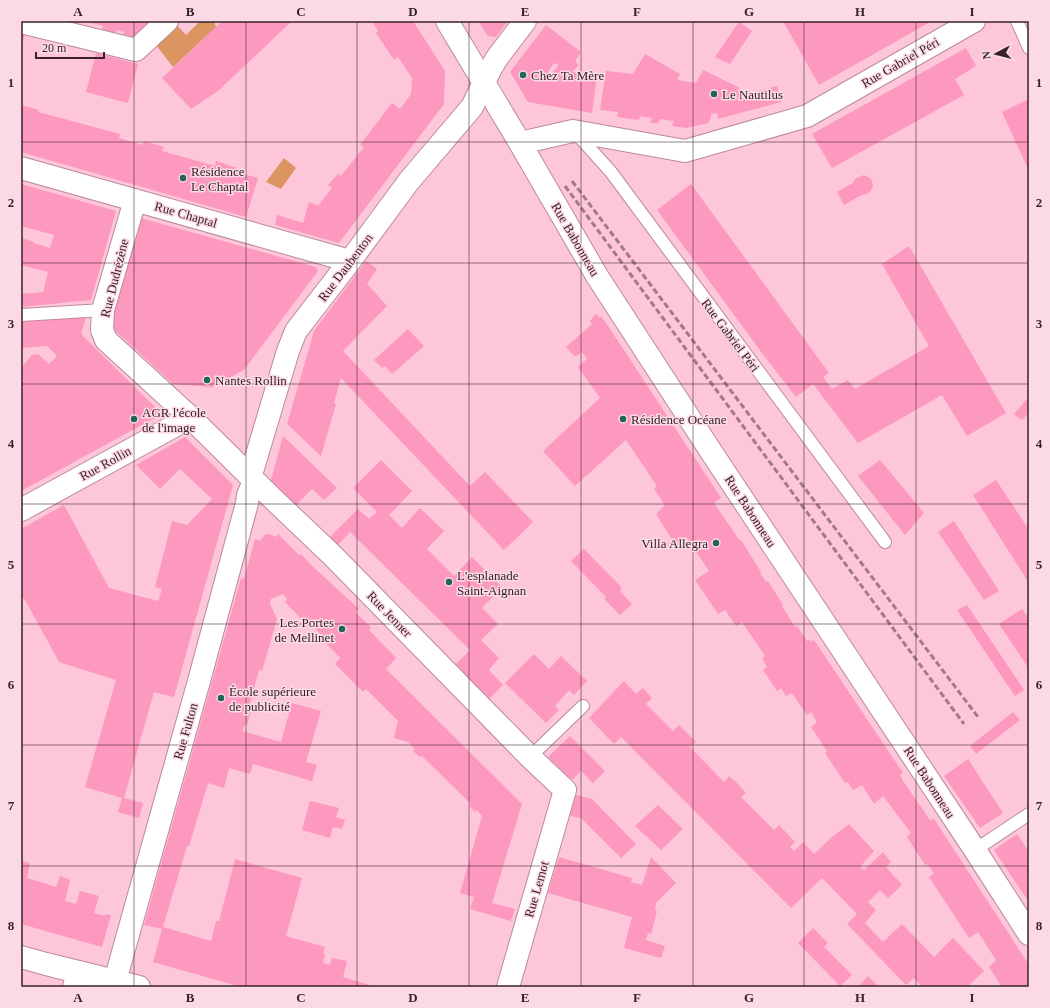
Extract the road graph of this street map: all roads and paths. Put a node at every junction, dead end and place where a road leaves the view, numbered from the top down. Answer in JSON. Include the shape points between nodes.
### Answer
{"nodes":[{"id":1,"x":167,"y":21,"type":"edge"},
{"id":2,"x":447,"y":21,"type":"edge"},
{"id":3,"x":525,"y":21,"type":"edge"},
{"id":4,"x":974,"y":21,"type":"edge"},
{"id":5,"x":1017,"y":21,"type":"edge"},
{"id":6,"x":21,"y":22,"type":"edge"},
{"id":7,"x":1029,"y":48,"type":"edge"},
{"id":8,"x":483,"y":82,"type":"junction"},
{"id":9,"x":573,"y":131,"type":"junction"},
{"id":10,"x":520,"y":143,"type":"junction"},
{"id":11,"x":21,"y":168,"type":"edge"},
{"id":12,"x":135,"y":200,"type":"junction"},
{"id":13,"x":350,"y":261,"type":"junction"},
{"id":14,"x":103,"y":310,"type":"junction"},
{"id":15,"x":21,"y":314,"type":"edge"},
{"id":16,"x":190,"y":416,"type":"junction"},
{"id":17,"x":251,"y":478,"type":"junction"},
{"id":18,"x":21,"y":510,"type":"edge"},
{"id":19,"x":885,"y":542,"type":"dead end"},
{"id":20,"x":583,"y":706,"type":"dead end"},
{"id":21,"x":530,"y":757,"type":"junction"},
{"id":22,"x":565,"y":790,"type":"joint"},
{"id":23,"x":1029,"y":814,"type":"edge"},
{"id":24,"x":975,"y":850,"type":"junction"},
{"id":25,"x":1029,"y":934,"type":"edge"},
{"id":26,"x":21,"y":957,"type":"edge"},
{"id":27,"x":76,"y":980,"type":"edge"},
{"id":28,"x":115,"y":981,"type":"junction"},
{"id":29,"x":138,"y":987,"type":"edge"},
{"id":30,"x":508,"y":987,"type":"edge"}],
"edges":[{"from":1,"to":6,"type":"street","via":[[136,50]]},
{"from":2,"to":8,"type":"street","name":"Rue Babonneau"},
{"from":3,"to":8,"type":"street","name":"Rue Daubenton","via":[[497,58]]},
{"from":4,"to":9,"type":"street","name":"Rue Gabriel Péri","via":[[807,116],[684,151]]},
{"from":5,"to":7,"type":"lane"},
{"from":8,"to":10,"type":"street","name":"Rue Babonneau"},
{"from":8,"to":13,"type":"street","name":"Rue Daubenton","via":[[472,107],[409,181]]},
{"from":9,"to":10,"type":"street","name":"Rue Gabriel Péri"},
{"from":9,"to":19,"type":"lane","name":"Rue Gabriel Péri","via":[[611,172]]},
{"from":10,"to":24,"type":"street","name":"Rue Babonneau","via":[[597,276]]},
{"from":11,"to":12,"type":"street","name":"Rue Chaptal"},
{"from":12,"to":13,"type":"street","name":"Rue Chaptal"},
{"from":12,"to":14,"type":"street","name":"Rue Dudrézène"},
{"from":13,"to":17,"type":"street","name":"Rue Daubenton","via":[[296,330]]},
{"from":14,"to":15,"type":"lane"},
{"from":14,"to":16,"type":"street","name":"Rue Dudrézène","via":[[102,330],[106,340]]},
{"from":16,"to":17,"type":"street","name":"Rue Dudrézène"},
{"from":16,"to":18,"type":"street","name":"Rue Rollin"},
{"from":17,"to":21,"type":"street","name":"Rue Jenner","via":[[333,556]]},
{"from":17,"to":28,"type":"street","name":"Rue Fulton","via":[[245,511]]},
{"from":20,"to":21,"type":"lane"},
{"from":21,"to":22,"type":"street","name":"Rue Jenner"},
{"from":22,"to":30,"type":"street","name":"Rue Lemot"},
{"from":23,"to":24,"type":"lane"},
{"from":24,"to":25,"type":"street","name":"Rue Babonneau"},
{"from":26,"to":27,"type":"street"},
{"from":27,"to":28,"type":"street"},
{"from":28,"to":29,"type":"street"}]}
